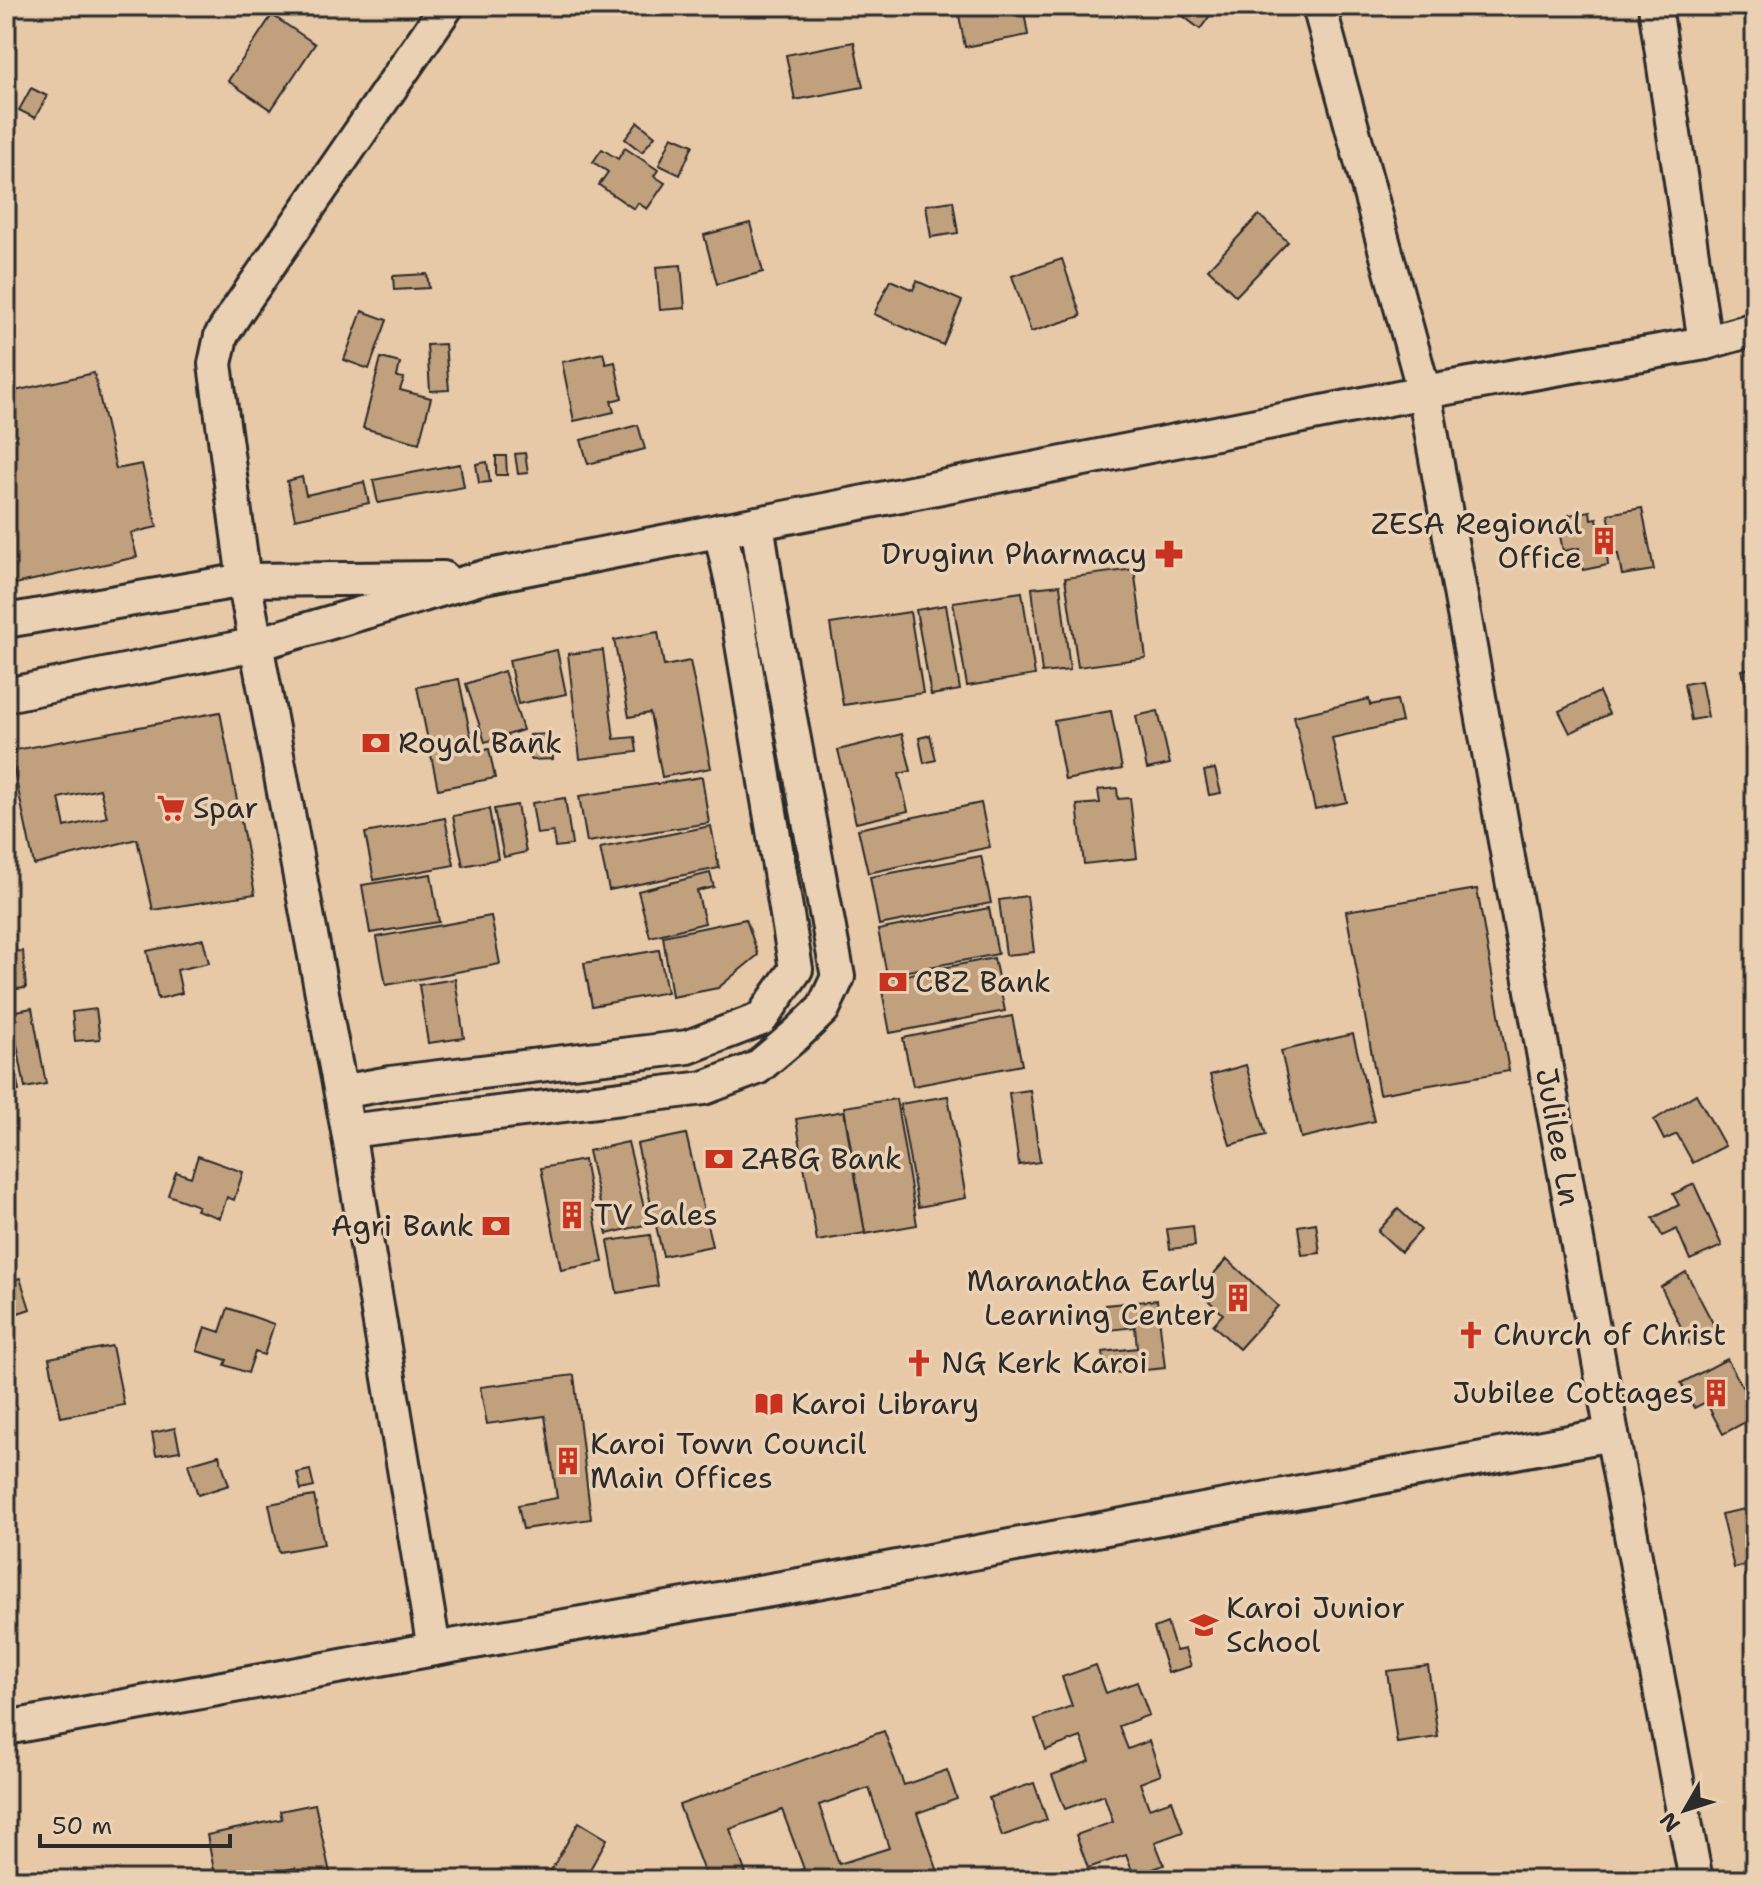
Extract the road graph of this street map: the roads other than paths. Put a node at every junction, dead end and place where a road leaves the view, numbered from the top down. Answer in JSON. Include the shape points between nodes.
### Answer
{"nodes":[{"id":1,"x":447,"y":6,"type":"edge"},
{"id":2,"x":1319,"y":6,"type":"edge"},
{"id":3,"x":1655,"y":6,"type":"edge"},
{"id":4,"x":1755,"y":329,"type":"edge"},
{"id":5,"x":1705,"y":343,"type":"junction"},
{"id":6,"x":1424,"y":392,"type":"junction"},
{"id":7,"x":757,"y":523,"type":"junction"},
{"id":8,"x":720,"y":530,"type":"junction"},
{"id":9,"x":484,"y":577,"type":"junction"},
{"id":10,"x":244,"y":580,"type":"junction"},
{"id":11,"x":6,"y":621,"type":"edge"},
{"id":12,"x":257,"y":644,"type":"junction"},
{"id":13,"x":6,"y":695,"type":"edge"},
{"id":14,"x":820,"y":876,"type":"junction"},
{"id":15,"x":782,"y":883,"type":"junction"},
{"id":16,"x":582,"y":1060,"type":"junction"},
{"id":17,"x":341,"y":1092,"type":"junction"},
{"id":18,"x":586,"y":1102,"type":"junction"},
{"id":19,"x":348,"y":1131,"type":"junction"},
{"id":20,"x":1612,"y":1434,"type":"junction"},
{"id":21,"x":434,"y":1649,"type":"junction"},
{"id":22,"x":6,"y":1728,"type":"edge"},
{"id":23,"x":1696,"y":1880,"type":"edge"}],
"edges":[{"from":1,"to":10,"type":"street","via":[[221,336],[215,364]]},
{"from":2,"to":6,"type":"street","name":"Julilee Ln"},
{"from":3,"to":5,"type":"street"},
{"from":4,"to":5,"type":"street"},
{"from":5,"to":6,"type":"street"},
{"from":6,"to":7,"type":"street"},
{"from":6,"to":20,"type":"street","name":"Julilee Ln"},
{"from":7,"to":8,"type":"street"},
{"from":7,"to":14,"type":"street"},
{"from":8,"to":9,"type":"street"},
{"from":8,"to":15,"type":"street"},
{"from":9,"to":10,"type":"street"},
{"from":9,"to":12,"type":"street"},
{"from":10,"to":11,"type":"street"},
{"from":10,"to":12,"type":"street"},
{"from":12,"to":13,"type":"street"},
{"from":12,"to":17,"type":"street"},
{"from":14,"to":15,"type":"street"},
{"from":14,"to":18,"type":"street","via":[[838,977],[823,1009],[757,1068],[704,1088]]},
{"from":15,"to":16,"type":"street","via":[[796,969],[761,1019],[688,1047]]},
{"from":16,"to":17,"type":"street"},
{"from":16,"to":18,"type":"street"},
{"from":17,"to":19,"type":"street"},
{"from":18,"to":19,"type":"street"},
{"from":19,"to":21,"type":"street"},
{"from":20,"to":21,"type":"street"},
{"from":20,"to":23,"type":"street","name":"Julilee Ln"},
{"from":21,"to":22,"type":"street"}]}
